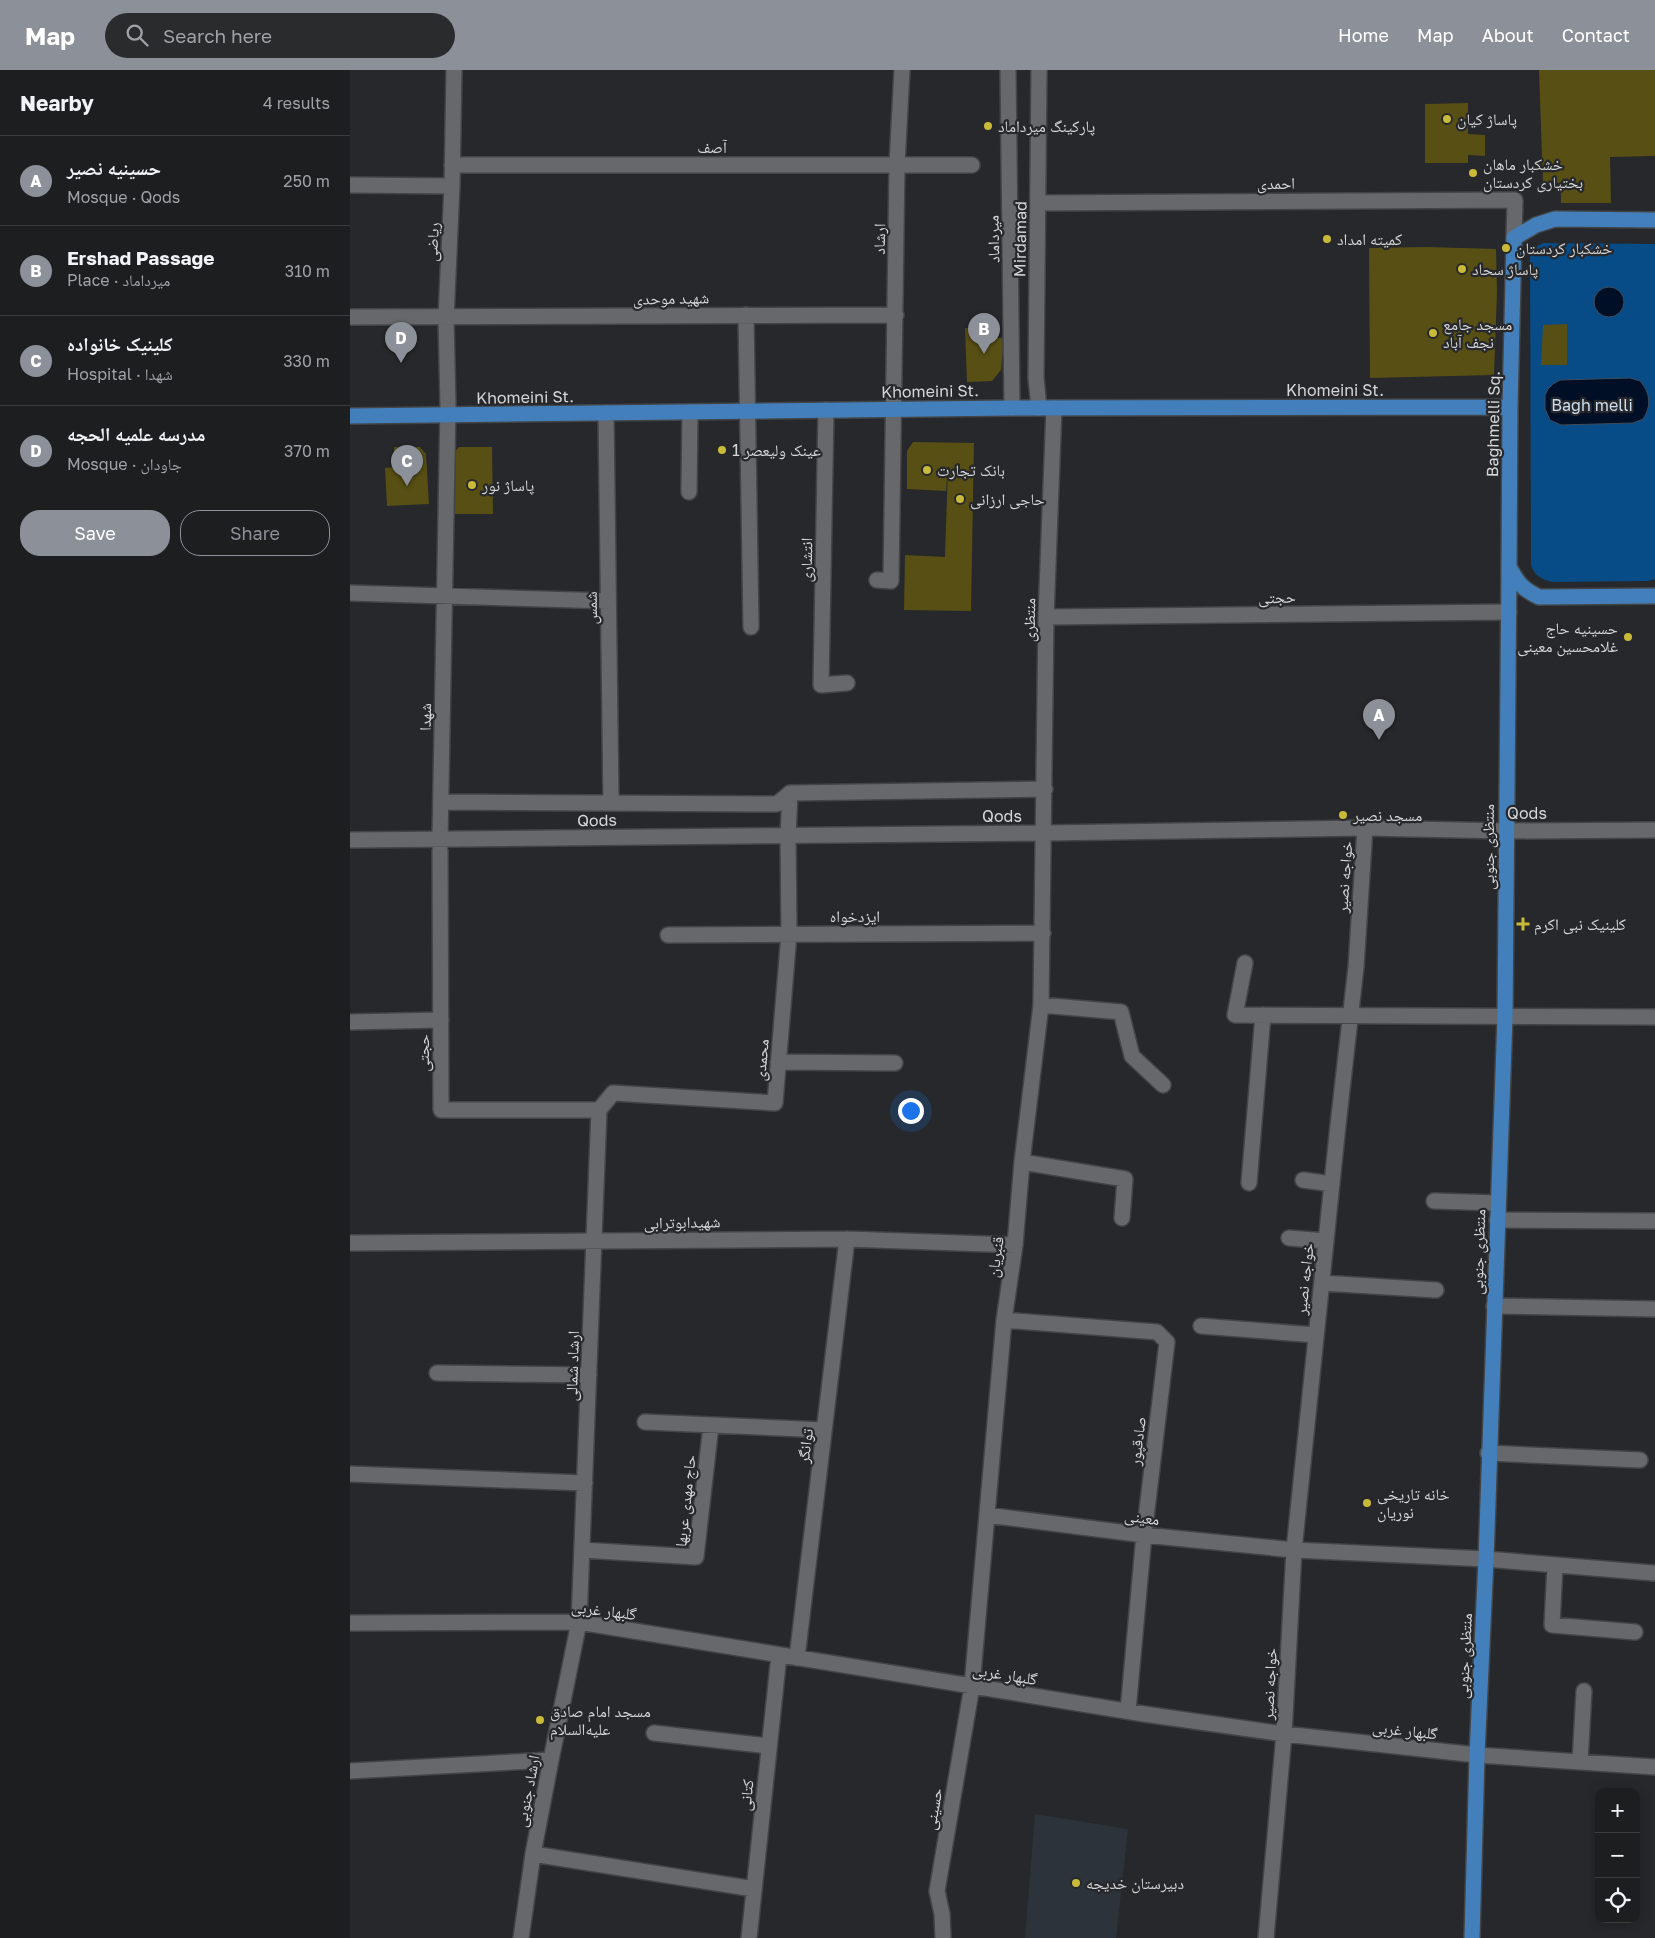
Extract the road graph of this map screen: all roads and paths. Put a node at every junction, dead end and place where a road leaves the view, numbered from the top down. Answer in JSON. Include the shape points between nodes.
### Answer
{"nodes":[{"id":1,"x":454,"y":70,"type":"edge"},
{"id":2,"x":902,"y":70,"type":"edge"},
{"id":3,"x":1008,"y":70,"type":"edge"},
{"id":4,"x":1040,"y":70,"type":"edge"},
{"id":5,"x":897,"y":164,"type":"junction"},
{"id":6,"x":452,"y":165,"type":"junction"},
{"id":7,"x":972,"y":165,"type":"dead end"},
{"id":8,"x":350,"y":186,"type":"edge"},
{"id":9,"x":452,"y":186,"type":"junction"},
{"id":10,"x":1038,"y":203,"type":"junction"},
{"id":11,"x":1655,"y":220,"type":"edge"},
{"id":12,"x":1514,"y":238,"type":"junction"},
{"id":13,"x":746,"y":315,"type":"junction"},
{"id":14,"x":896,"y":315,"type":"junction"},
{"id":15,"x":350,"y":317,"type":"edge"},
{"id":16,"x":446,"y":318,"type":"junction"},
{"id":17,"x":1510,"y":407,"type":"junction"},
{"id":18,"x":1012,"y":408,"type":"junction"},
{"id":19,"x":1047,"y":408,"type":"junction"},
{"id":20,"x":894,"y":409,"type":"junction"},
{"id":21,"x":826,"y":410,"type":"junction"},
{"id":22,"x":690,"y":412,"type":"junction"},
{"id":23,"x":747,"y":412,"type":"junction"},
{"id":24,"x":606,"y":413,"type":"junction"},
{"id":25,"x":448,"y":415,"type":"junction"},
{"id":26,"x":350,"y":416,"type":"edge"},
{"id":27,"x":689,"y":492,"type":"dead end"},
{"id":28,"x":1509,"y":567,"type":"junction"},
{"id":29,"x":877,"y":580,"type":"dead end"},
{"id":30,"x":350,"y":593,"type":"edge"},
{"id":31,"x":445,"y":595,"type":"junction"},
{"id":32,"x":1655,"y":596,"type":"edge"},
{"id":33,"x":608,"y":601,"type":"junction"},
{"id":34,"x":1508,"y":612,"type":"junction"},
{"id":35,"x":1046,"y":617,"type":"junction"},
{"id":36,"x":751,"y":627,"type":"dead end"},
{"id":37,"x":847,"y":682,"type":"dead end"},
{"id":38,"x":1045,"y":789,"type":"junction"},
{"id":39,"x":790,"y":793,"type":"junction"},
{"id":40,"x":441,"y":802,"type":"junction"},
{"id":41,"x":611,"y":803,"type":"junction"},
{"id":42,"x":1365,"y":828,"type":"junction"},
{"id":43,"x":1655,"y":830,"type":"edge"},
{"id":44,"x":1506,"y":831,"type":"junction"},
{"id":45,"x":1045,"y":833,"type":"junction"},
{"id":46,"x":788,"y":836,"type":"junction"},
{"id":47,"x":440,"y":838,"type":"junction"},
{"id":48,"x":350,"y":840,"type":"edge"},
{"id":49,"x":1043,"y":933,"type":"junction"},
{"id":50,"x":789,"y":934,"type":"junction"},
{"id":51,"x":668,"y":935,"type":"dead end"},
{"id":52,"x":1245,"y":963,"type":"dead end"},
{"id":53,"x":1041,"y":1005,"type":"junction"},
{"id":54,"x":1263,"y":1015,"type":"junction"},
{"id":55,"x":1350,"y":1015,"type":"junction"},
{"id":56,"x":1505,"y":1016,"type":"junction"},
{"id":57,"x":1655,"y":1017,"type":"edge"},
{"id":58,"x":441,"y":1020,"type":"junction"},
{"id":59,"x":350,"y":1022,"type":"edge"},
{"id":60,"x":778,"y":1062,"type":"junction"},
{"id":61,"x":894,"y":1063,"type":"dead end"},
{"id":62,"x":1163,"y":1084,"type":"dead end"},
{"id":63,"x":599,"y":1110,"type":"junction"},
{"id":64,"x":1022,"y":1162,"type":"junction"},
{"id":65,"x":1302,"y":1180,"type":"dead end"},
{"id":66,"x":1249,"y":1183,"type":"dead end"},
{"id":67,"x":1332,"y":1184,"type":"junction"},
{"id":68,"x":1434,"y":1201,"type":"dead end"},
{"id":69,"x":1498,"y":1203,"type":"junction"},
{"id":70,"x":1122,"y":1218,"type":"dead end"},
{"id":71,"x":1497,"y":1220,"type":"junction"},
{"id":72,"x":1655,"y":1221,"type":"edge"},
{"id":73,"x":1289,"y":1238,"type":"dead end"},
{"id":74,"x":847,"y":1239,"type":"junction"},
{"id":75,"x":595,"y":1241,"type":"junction"},
{"id":76,"x":1326,"y":1241,"type":"junction"},
{"id":77,"x":350,"y":1243,"type":"edge"},
{"id":78,"x":1015,"y":1245,"type":"junction"},
{"id":79,"x":1322,"y":1283,"type":"junction"},
{"id":80,"x":1436,"y":1290,"type":"dead end"},
{"id":81,"x":1494,"y":1306,"type":"junction"},
{"id":82,"x":1655,"y":1309,"type":"edge"},
{"id":83,"x":1004,"y":1320,"type":"junction"},
{"id":84,"x":1201,"y":1326,"type":"dead end"},
{"id":85,"x":1316,"y":1335,"type":"junction"},
{"id":86,"x":437,"y":1373,"type":"dead end"},
{"id":87,"x":589,"y":1375,"type":"junction"},
{"id":88,"x":645,"y":1422,"type":"dead end"},
{"id":89,"x":711,"y":1425,"type":"junction"},
{"id":90,"x":824,"y":1430,"type":"junction"},
{"id":91,"x":1488,"y":1453,"type":"junction"},
{"id":92,"x":1640,"y":1460,"type":"dead end"},
{"id":93,"x":350,"y":1474,"type":"edge"},
{"id":94,"x":585,"y":1483,"type":"junction"},
{"id":95,"x":987,"y":1514,"type":"junction"},
{"id":96,"x":1144,"y":1535,"type":"junction"},
{"id":97,"x":582,"y":1550,"type":"junction"},
{"id":98,"x":1294,"y":1550,"type":"junction"},
{"id":99,"x":1486,"y":1559,"type":"junction"},
{"id":100,"x":1555,"y":1566,"type":"junction"},
{"id":101,"x":1653,"y":1573,"type":"dead end"},
{"id":102,"x":579,"y":1622,"type":"junction"},
{"id":103,"x":350,"y":1623,"type":"edge"},
{"id":104,"x":1635,"y":1632,"type":"dead end"},
{"id":105,"x":779,"y":1655,"type":"junction"},
{"id":106,"x":797,"y":1658,"type":"junction"},
{"id":107,"x":972,"y":1686,"type":"junction"},
{"id":108,"x":1584,"y":1691,"type":"dead end"},
{"id":109,"x":1128,"y":1711,"type":"junction"},
{"id":110,"x":654,"y":1733,"type":"dead end"},
{"id":111,"x":1284,"y":1734,"type":"junction"},
{"id":112,"x":769,"y":1746,"type":"junction"},
{"id":113,"x":1477,"y":1755,"type":"junction"},
{"id":114,"x":551,"y":1760,"type":"junction"},
{"id":115,"x":1580,"y":1762,"type":"junction"},
{"id":116,"x":1655,"y":1767,"type":"edge"},
{"id":117,"x":350,"y":1770,"type":"edge"},
{"id":118,"x":533,"y":1854,"type":"junction"},
{"id":119,"x":754,"y":1889,"type":"junction"},
{"id":120,"x":521,"y":1938,"type":"edge"},
{"id":121,"x":749,"y":1938,"type":"edge"},
{"id":122,"x":943,"y":1938,"type":"edge"},
{"id":123,"x":1266,"y":1938,"type":"edge"},
{"id":124,"x":1472,"y":1938,"type":"edge"}],
"edges":[{"from":1,"to":6,"type":"street","name":"ریاضی"},
{"from":2,"to":5,"type":"street","name":"ارشاد"},
{"from":3,"to":18,"type":"street","name":"میرداماد"},
{"from":4,"to":10,"type":"street","name":"Mirdamad"},
{"from":5,"to":6,"type":"street","name":"آصف"},
{"from":5,"to":7,"type":"street","name":"آصف"},
{"from":5,"to":14,"type":"street","name":"ارشاد"},
{"from":6,"to":9,"type":"street","name":"ریاضی"},
{"from":8,"to":9,"type":"street"},
{"from":9,"to":16,"type":"street","name":"ریاضی"},
{"from":10,"to":12,"type":"street","name":"احمدی","via":[[1515,200]]},
{"from":10,"to":19,"type":"street","name":"Mirdamad","via":[[1036,378]]},
{"from":11,"to":12,"type":"main road","via":[[1555,219],[1536,225]]},
{"from":12,"to":17,"type":"main road","name":"Baghmelli Sq."},
{"from":13,"to":14,"type":"street","name":"شهید موحدی"},
{"from":13,"to":16,"type":"street","name":"شهید موحدی"},
{"from":13,"to":23,"type":"street"},
{"from":14,"to":20,"type":"street","name":"ارشاد"},
{"from":15,"to":16,"type":"street","name":"شهید موحدی"},
{"from":16,"to":25,"type":"street","name":"ریاضی"},
{"from":17,"to":19,"type":"main road","name":"Khomeini St."},
{"from":17,"to":28,"type":"main road","name":"Baghmelli Sq."},
{"from":18,"to":19,"type":"main road","name":"Khomeini St."},
{"from":18,"to":20,"type":"main road","name":"Khomeini St."},
{"from":19,"to":35,"type":"street","name":"منتظری"},
{"from":20,"to":21,"type":"main road","name":"Khomeini St."},
{"from":20,"to":29,"type":"street","name":"ارشاد","via":[[891,581]]},
{"from":21,"to":23,"type":"main road","name":"Khomeini St."},
{"from":21,"to":37,"type":"street","name":"انتشاری","via":[[821,685]]},
{"from":22,"to":23,"type":"main road","name":"Khomeini St."},
{"from":22,"to":24,"type":"main road","name":"Khomeini St."},
{"from":22,"to":27,"type":"street"},
{"from":23,"to":36,"type":"street"},
{"from":24,"to":25,"type":"main road","name":"Khomeini St."},
{"from":24,"to":33,"type":"street","name":"شمس"},
{"from":25,"to":26,"type":"main road","name":"Khomeini St."},
{"from":25,"to":31,"type":"street","name":"شهدا"},
{"from":28,"to":32,"type":"main road","via":[[1527,592],[1539,596]]},
{"from":28,"to":34,"type":"main road","name":"منتظری جنوبی"},
{"from":30,"to":31,"type":"street"},
{"from":31,"to":33,"type":"street"},
{"from":31,"to":40,"type":"street","name":"شهدا"},
{"from":33,"to":41,"type":"street","name":"شمس"},
{"from":34,"to":35,"type":"street","name":"حجتی"},
{"from":34,"to":44,"type":"main road","name":"منتظری جنوبی"},
{"from":35,"to":38,"type":"street","name":"منتظری"},
{"from":38,"to":39,"type":"street"},
{"from":38,"to":45,"type":"street","name":"منتظری"},
{"from":39,"to":41,"type":"street","via":[[777,804]]},
{"from":39,"to":46,"type":"street","name":"محمدی"},
{"from":40,"to":41,"type":"street"},
{"from":40,"to":47,"type":"street","name":"شهدا"},
{"from":42,"to":44,"type":"street","name":"Qods"},
{"from":42,"to":45,"type":"street","name":"Qods"},
{"from":42,"to":55,"type":"street","name":"خواجه نصیر"},
{"from":43,"to":44,"type":"street","name":"Qods"},
{"from":44,"to":56,"type":"main road","name":"منتظری جنوبی"},
{"from":45,"to":46,"type":"street","name":"Qods"},
{"from":45,"to":49,"type":"street","name":"قنبریان"},
{"from":46,"to":47,"type":"street","name":"Qods"},
{"from":46,"to":50,"type":"street","name":"محمدی"},
{"from":47,"to":48,"type":"street","name":"Qods"},
{"from":47,"to":58,"type":"street","name":"حجتی"},
{"from":49,"to":50,"type":"street","name":"ایزدخواه"},
{"from":49,"to":53,"type":"street","name":"قنبریان"},
{"from":50,"to":51,"type":"street","name":"ایزدخواه"},
{"from":50,"to":60,"type":"street","name":"محمدی"},
{"from":52,"to":54,"type":"street","via":[[1235,1015]]},
{"from":53,"to":62,"type":"street","via":[[1120,1012],[1132,1056]]},
{"from":53,"to":64,"type":"street","name":"قنبریان"},
{"from":54,"to":55,"type":"street"},
{"from":54,"to":66,"type":"street"},
{"from":55,"to":56,"type":"street"},
{"from":55,"to":67,"type":"street","name":"خواجه نصیر"},
{"from":56,"to":57,"type":"street"},
{"from":56,"to":69,"type":"main road","name":"منتظری جنوبی"},
{"from":58,"to":59,"type":"street"},
{"from":58,"to":63,"type":"street","name":"حجتی","via":[[441,1110]]},
{"from":60,"to":61,"type":"street"},
{"from":60,"to":63,"type":"street","name":"محمدی","via":[[775,1103],[613,1094]]},
{"from":63,"to":75,"type":"street","name":"ارشاد شمالی"},
{"from":64,"to":70,"type":"street","via":[[1125,1179]]},
{"from":64,"to":78,"type":"street","name":"قنبریان"},
{"from":65,"to":67,"type":"street"},
{"from":67,"to":76,"type":"street","name":"خواجه نصیر"},
{"from":68,"to":69,"type":"street"},
{"from":69,"to":71,"type":"main road","name":"منتظری جنوبی"},
{"from":71,"to":72,"type":"street"},
{"from":71,"to":81,"type":"main road","name":"منتظری جنوبی"},
{"from":73,"to":76,"type":"street"},
{"from":74,"to":75,"type":"street","name":"شهیدابوترابی"},
{"from":74,"to":78,"type":"street","name":"شهیدابوترابی"},
{"from":74,"to":90,"type":"street","name":"توانگر"},
{"from":75,"to":77,"type":"street","name":"شهیدابوترابی"},
{"from":75,"to":87,"type":"street","name":"ارشاد شمالی"},
{"from":76,"to":79,"type":"street","name":"خواجه نصیر"},
{"from":78,"to":83,"type":"street","name":"قنبریان"},
{"from":79,"to":80,"type":"street"},
{"from":79,"to":85,"type":"street","name":"خواجه نصیر"},
{"from":81,"to":82,"type":"street"},
{"from":81,"to":91,"type":"main road","name":"منتظری جنوبی"},
{"from":83,"to":95,"type":"street","name":"قنبریان"},
{"from":83,"to":96,"type":"street","name":"صادقپور","via":[[1157,1332],[1167,1342]]},
{"from":84,"to":85,"type":"street"},
{"from":85,"to":98,"type":"street","name":"خواجه نصیر"},
{"from":86,"to":87,"type":"street"},
{"from":87,"to":94,"type":"street","name":"ارشاد شمالی"},
{"from":88,"to":89,"type":"street"},
{"from":89,"to":90,"type":"street"},
{"from":89,"to":97,"type":"street","name":"حاج مهدی عربها","via":[[696,1557]]},
{"from":90,"to":106,"type":"street","name":"توانگر"},
{"from":91,"to":92,"type":"street"},
{"from":91,"to":99,"type":"main road","name":"منتظری جنوبی"},
{"from":93,"to":94,"type":"street"},
{"from":94,"to":97,"type":"street","name":"ارشاد شمالی"},
{"from":95,"to":96,"type":"street","name":"معینی"},
{"from":95,"to":107,"type":"street","name":"قنبریان"},
{"from":96,"to":98,"type":"street","name":"معینی"},
{"from":96,"to":109,"type":"street","name":"صادقپور"},
{"from":97,"to":102,"type":"street","name":"ارشاد شمالی"},
{"from":98,"to":99,"type":"street"},
{"from":98,"to":111,"type":"street","name":"خواجه نصیر"},
{"from":99,"to":100,"type":"street"},
{"from":99,"to":113,"type":"main road","name":"منتظری جنوبی"},
{"from":100,"to":101,"type":"street"},
{"from":100,"to":104,"type":"street","via":[[1552,1625]]},
{"from":102,"to":103,"type":"street","name":"گلبهار غربی"},
{"from":102,"to":105,"type":"street","name":"گلبهار غربی"},
{"from":102,"to":114,"type":"street","name":"ارشاد جنوبی"},
{"from":105,"to":106,"type":"street","name":"گلبهار غربی"},
{"from":105,"to":112,"type":"street","name":"کتانی"},
{"from":106,"to":107,"type":"street","name":"گلبهار غربی"},
{"from":107,"to":109,"type":"street","name":"گلبهار غربی"},
{"from":107,"to":122,"type":"street","name":"حسینی","via":[[936,1891],[942,1914]]},
{"from":108,"to":115,"type":"street"},
{"from":109,"to":111,"type":"street","name":"گلبهار غربی"},
{"from":110,"to":112,"type":"street"},
{"from":111,"to":113,"type":"street","name":"گلبهار غربی"},
{"from":111,"to":123,"type":"street","name":"خواجه نصیر"},
{"from":112,"to":119,"type":"street","name":"کتانی"},
{"from":113,"to":115,"type":"street","name":"گلبهار غربی"},
{"from":113,"to":124,"type":"main road","name":"منتظری جنوبی"},
{"from":114,"to":117,"type":"street"},
{"from":114,"to":118,"type":"street","name":"ارشاد جنوبی"},
{"from":115,"to":116,"type":"street","name":"گلبهار غربی"},
{"from":118,"to":119,"type":"street"},
{"from":118,"to":120,"type":"street","name":"ارشاد جنوبی"},
{"from":119,"to":121,"type":"street","name":"کتانی"}]}
